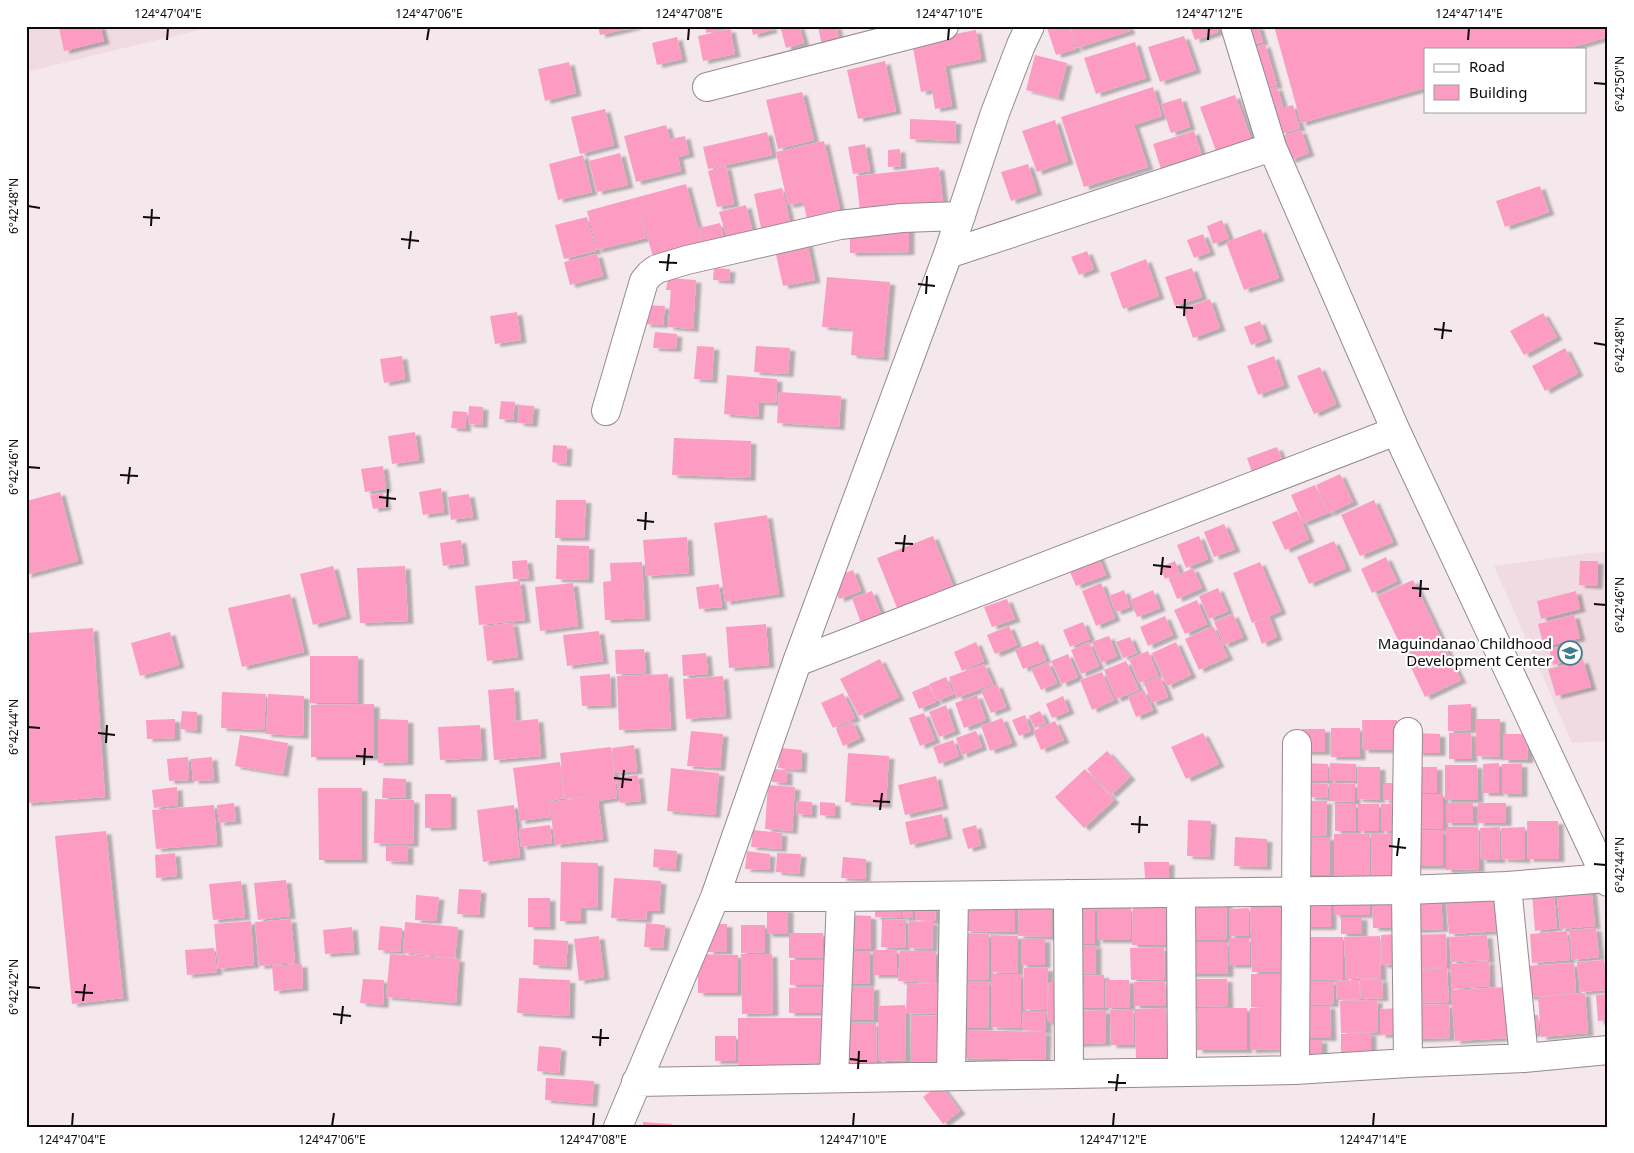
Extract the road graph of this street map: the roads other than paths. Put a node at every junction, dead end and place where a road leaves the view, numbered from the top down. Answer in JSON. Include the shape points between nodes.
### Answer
{"nodes":[{"id":1,"x":944,"y":26,"type":"edge"},
{"id":2,"x":1030,"y":26,"type":"edge"},
{"id":3,"x":1235,"y":26,"type":"edge"},
{"id":4,"x":707,"y":86,"type":"dead end"},
{"id":5,"x":1272,"y":147,"type":"junction"},
{"id":6,"x":961,"y":216,"type":"junction"},
{"id":7,"x":948,"y":254,"type":"junction"},
{"id":8,"x":606,"y":411,"type":"dead end"},
{"id":9,"x":1396,"y":431,"type":"junction"},
{"id":10,"x":797,"y":662,"type":"junction"},
{"id":11,"x":1408,"y":732,"type":"dead end"},
{"id":12,"x":1297,"y":744,"type":"dead end"},
{"id":13,"x":1607,"y":880,"type":"edge"},
{"id":14,"x":1507,"y":886,"type":"junction"},
{"id":15,"x":1406,"y":890,"type":"junction"},
{"id":16,"x":1297,"y":891,"type":"junction"},
{"id":17,"x":1181,"y":893,"type":"junction"},
{"id":18,"x":1068,"y":894,"type":"junction"},
{"id":19,"x":954,"y":896,"type":"junction"},
{"id":20,"x":715,"y":897,"type":"junction"},
{"id":21,"x":842,"y":897,"type":"junction"},
{"id":22,"x":1608,"y":1050,"type":"edge"},
{"id":23,"x":1524,"y":1058,"type":"junction"},
{"id":24,"x":1408,"y":1062,"type":"junction"},
{"id":25,"x":1295,"y":1070,"type":"junction"},
{"id":26,"x":1182,"y":1072,"type":"junction"},
{"id":27,"x":1069,"y":1074,"type":"junction"},
{"id":28,"x":951,"y":1076,"type":"junction"},
{"id":29,"x":834,"y":1078,"type":"junction"},
{"id":30,"x":636,"y":1082,"type":"junction"},
{"id":31,"x":618,"y":1127,"type":"edge"}],
"edges":[{"from":1,"to":4,"type":"street"},
{"from":2,"to":6,"type":"street","via":[[995,113]]},
{"from":3,"to":5,"type":"street"},
{"from":5,"to":7,"type":"street"},
{"from":5,"to":9,"type":"street"},
{"from":6,"to":7,"type":"street"},
{"from":6,"to":8,"type":"street","via":[[840,225],[657,269],[644,281]]},
{"from":7,"to":10,"type":"street"},
{"from":9,"to":10,"type":"street"},
{"from":9,"to":13,"type":"street"},
{"from":10,"to":20,"type":"street"},
{"from":11,"to":15,"type":"street"},
{"from":12,"to":16,"type":"street"},
{"from":13,"to":14,"type":"street"},
{"from":14,"to":15,"type":"street"},
{"from":14,"to":23,"type":"street"},
{"from":15,"to":16,"type":"street"},
{"from":15,"to":24,"type":"street"},
{"from":16,"to":17,"type":"street"},
{"from":16,"to":25,"type":"street"},
{"from":17,"to":18,"type":"street"},
{"from":17,"to":26,"type":"street"},
{"from":18,"to":19,"type":"street"},
{"from":18,"to":27,"type":"street"},
{"from":19,"to":21,"type":"street"},
{"from":19,"to":28,"type":"street"},
{"from":20,"to":21,"type":"street"},
{"from":20,"to":30,"type":"street"},
{"from":21,"to":29,"type":"street"},
{"from":22,"to":23,"type":"street"},
{"from":23,"to":24,"type":"street"},
{"from":24,"to":25,"type":"street"},
{"from":25,"to":26,"type":"street"},
{"from":26,"to":27,"type":"street"},
{"from":27,"to":28,"type":"street"},
{"from":28,"to":29,"type":"street"},
{"from":29,"to":30,"type":"street"},
{"from":30,"to":31,"type":"street"}]}
